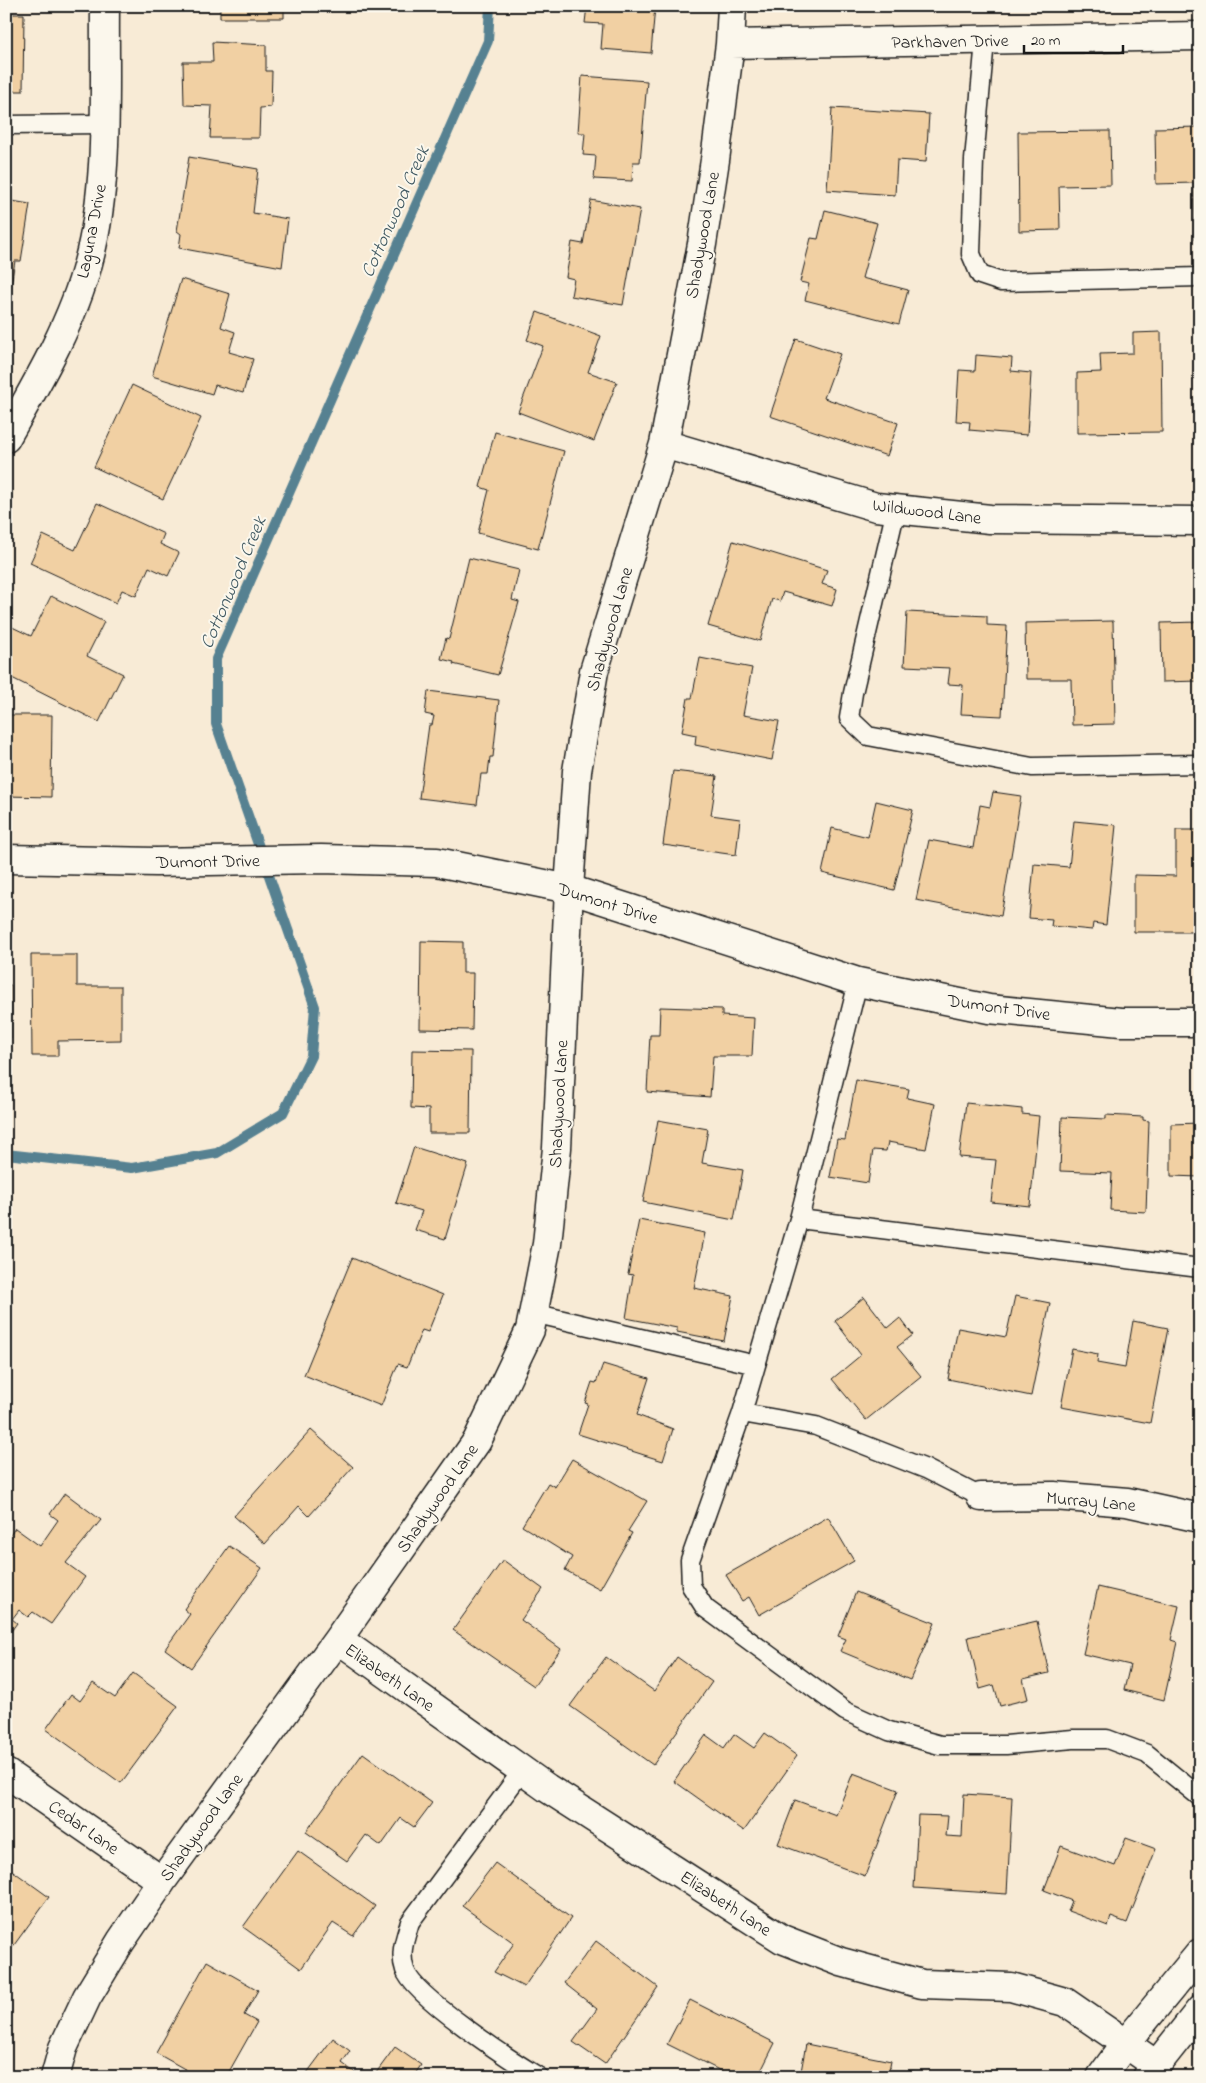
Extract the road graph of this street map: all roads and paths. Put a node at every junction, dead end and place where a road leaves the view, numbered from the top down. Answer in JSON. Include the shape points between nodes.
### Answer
{"nodes":[{"id":1,"x":105,"y":6,"type":"edge"},
{"id":2,"x":732,"y":6,"type":"edge"},
{"id":3,"x":1200,"y":36,"type":"edge"},
{"id":4,"x":985,"y":41,"type":"junction"},
{"id":5,"x":730,"y":44,"type":"junction"},
{"id":6,"x":103,"y":124,"type":"junction"},
{"id":7,"x":6,"y":125,"type":"edge"},
{"id":8,"x":1200,"y":277,"type":"edge"},
{"id":9,"x":9,"y":429,"type":"edge"},
{"id":10,"x":664,"y":444,"type":"junction"},
{"id":11,"x":896,"y":509,"type":"junction"},
{"id":12,"x":1200,"y":521,"type":"edge"},
{"id":13,"x":1200,"y":764,"type":"edge"},
{"id":14,"x":6,"y":859,"type":"edge"},
{"id":15,"x":569,"y":890,"type":"junction"},
{"id":16,"x":858,"y":982,"type":"junction"},
{"id":17,"x":1200,"y":1022,"type":"edge"},
{"id":18,"x":799,"y":1219,"type":"junction"},
{"id":19,"x":1200,"y":1268,"type":"edge"},
{"id":20,"x":533,"y":1314,"type":"junction"},
{"id":21,"x":756,"y":1365,"type":"junction"},
{"id":22,"x":742,"y":1413,"type":"junction"},
{"id":23,"x":982,"y":1497,"type":"joint"},
{"id":24,"x":1200,"y":1518,"type":"edge"},
{"id":25,"x":338,"y":1639,"type":"junction"},
{"id":26,"x":522,"y":1771,"type":"junction"},
{"id":27,"x":6,"y":1773,"type":"edge"},
{"id":28,"x":1200,"y":1797,"type":"edge"},
{"id":29,"x":162,"y":1881,"type":"junction"},
{"id":30,"x":1200,"y":1953,"type":"edge"},
{"id":31,"x":1200,"y":2010,"type":"edge"},
{"id":32,"x":1125,"y":2044,"type":"junction"},
{"id":33,"x":1151,"y":2070,"type":"edge"},
{"id":34,"x":55,"y":2077,"type":"edge"},
{"id":35,"x":539,"y":2077,"type":"edge"},
{"id":36,"x":1101,"y":2077,"type":"edge"}],
"edges":[{"from":1,"to":6,"type":"street","name":"Laguna Drive"},
{"from":2,"to":5,"type":"street","name":"Shadywood Lane"},
{"from":3,"to":4,"type":"street","name":"Parkhaven Drive"},
{"from":4,"to":5,"type":"street","name":"Parkhaven Drive"},
{"from":4,"to":8,"type":"lane","via":[[974,160],[971,254],[980,275],[1001,282]]},
{"from":5,"to":10,"type":"street","name":"Shadywood Lane","via":[[702,244]]},
{"from":6,"to":7,"type":"lane"},
{"from":6,"to":9,"type":"street","name":"Laguna Drive","via":[[102,186],[88,262],[73,311]]},
{"from":10,"to":11,"type":"street","name":"Wildwood Lane","via":[[876,506]]},
{"from":10,"to":15,"type":"street","name":"Shadywood Lane","via":[[594,670],[577,770]]},
{"from":11,"to":12,"type":"street","name":"Wildwood Lane","via":[[990,519]]},
{"from":11,"to":13,"type":"lane","via":[[849,718],[868,736],[1032,767]]},
{"from":14,"to":15,"type":"street","name":"Dumont Drive","via":[[437,862]]},
{"from":15,"to":16,"type":"street","name":"Dumont Drive"},
{"from":15,"to":20,"type":"street","name":"Shadywood Lane","via":[[557,1148],[547,1244]]},
{"from":16,"to":17,"type":"street","name":"Dumont Drive","via":[[989,1009],[1121,1022]]},
{"from":16,"to":18,"type":"lane"},
{"from":18,"to":19,"type":"lane"},
{"from":18,"to":21,"type":"lane"},
{"from":20,"to":21,"type":"lane"},
{"from":20,"to":25,"type":"street","name":"Shadywood Lane","via":[[530,1330],[476,1441]]},
{"from":21,"to":22,"type":"lane"},
{"from":22,"to":23,"type":"lane","via":[[816,1426],[926,1470]]},
{"from":22,"to":28,"type":"lane","via":[[690,1560],[691,1586],[705,1608],[845,1711],[889,1731],[940,1746],[1108,1739],[1147,1754]]},
{"from":23,"to":24,"type":"street","name":"Murray Lane","via":[[1054,1496],[1118,1501]]},
{"from":25,"to":26,"type":"street","name":"Elizabeth Lane"},
{"from":25,"to":29,"type":"street","name":"Shadywood Lane"},
{"from":26,"to":32,"type":"street","name":"Elizabeth Lane","via":[[782,1939],[841,1962],[922,1984],[1011,1987],[1065,2002]]},
{"from":26,"to":35,"type":"lane","via":[[410,1922],[401,1949],[405,1972],[419,1991]]},
{"from":27,"to":29,"type":"street","name":"Cedar Lane"},
{"from":29,"to":34,"type":"street","name":"Shadywood Lane","via":[[120,1941],[88,1997],[63,2048]]},
{"from":30,"to":32,"type":"street"},
{"from":31,"to":33,"type":"street"},
{"from":32,"to":33,"type":"street","name":"Elizabeth Lane"},
{"from":32,"to":36,"type":"street"}]}
